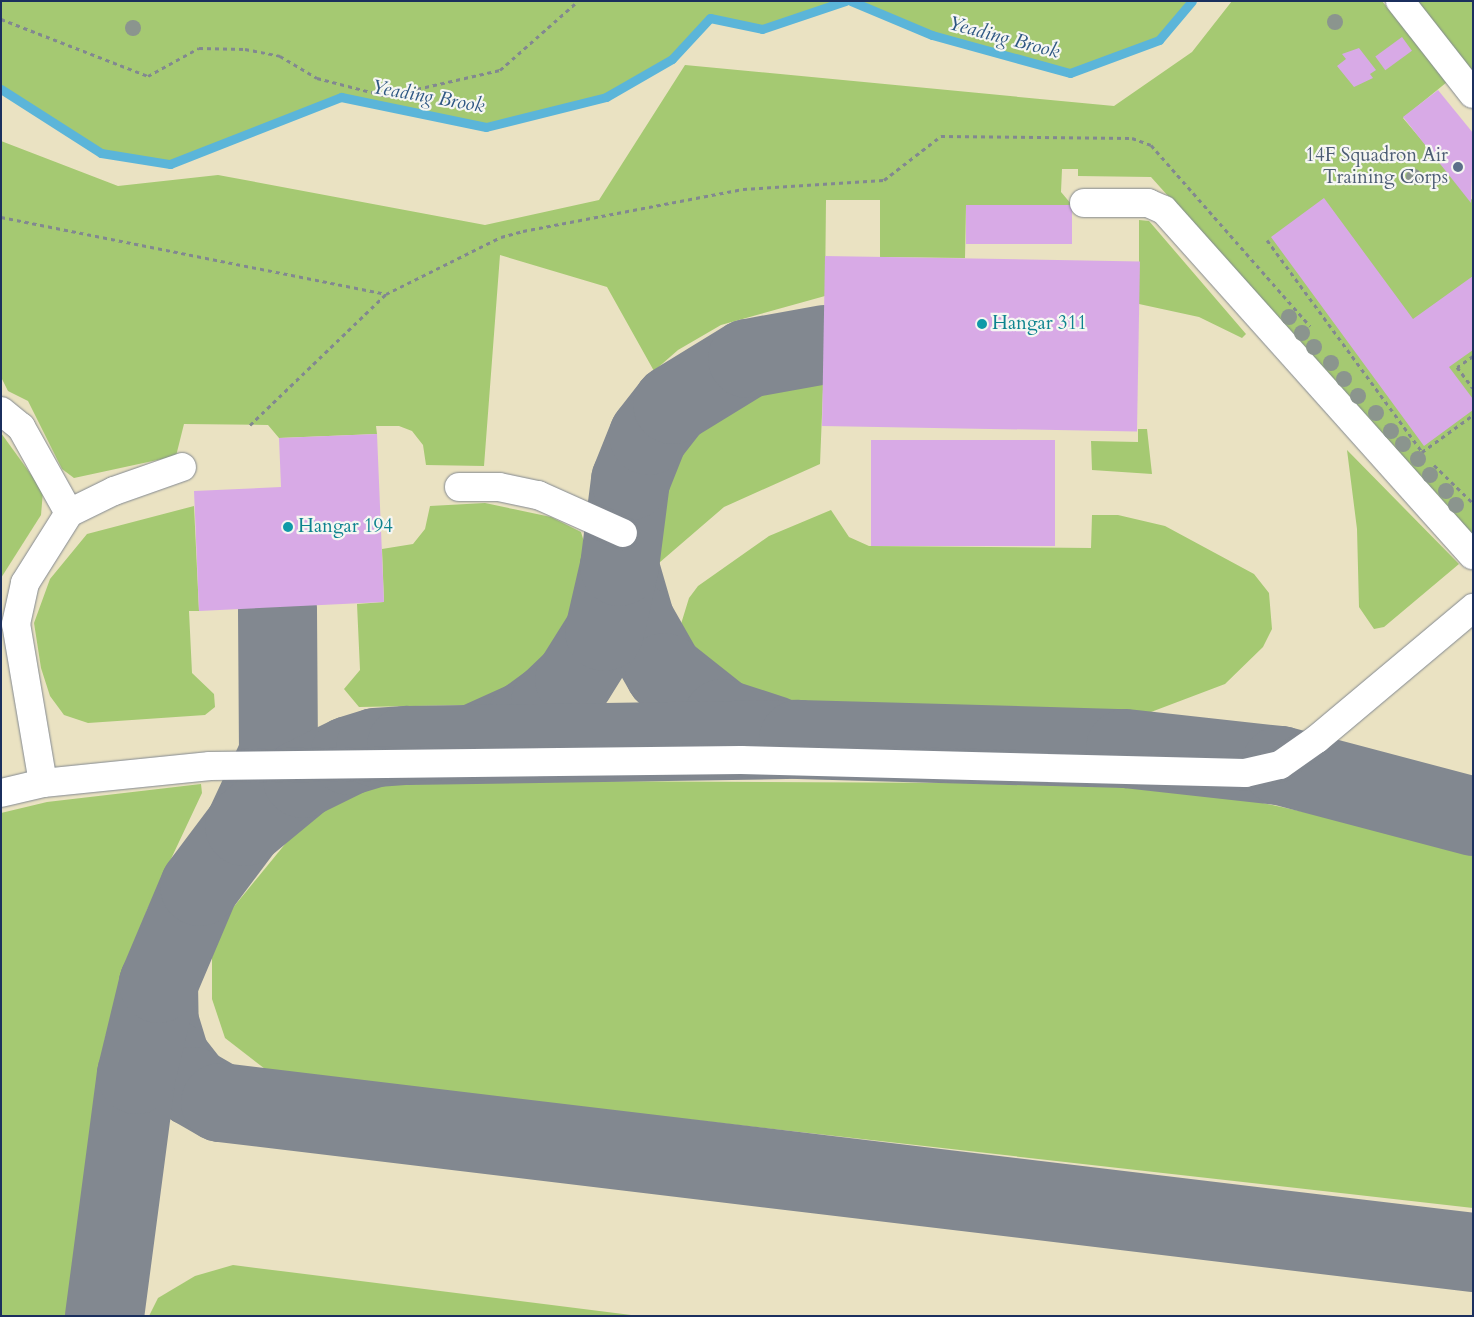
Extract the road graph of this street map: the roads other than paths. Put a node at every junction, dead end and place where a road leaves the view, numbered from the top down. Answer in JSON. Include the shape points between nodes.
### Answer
{"nodes":[{"id":1,"x":1400,"y":1,"type":"edge"},
{"id":2,"x":1473,"y":94,"type":"edge"},
{"id":3,"x":1084,"y":203,"type":"dead end"},
{"id":4,"x":1,"y":411,"type":"edge"},
{"id":5,"x":182,"y":467,"type":"dead end"},
{"id":6,"x":460,"y":487,"type":"dead end"},
{"id":7,"x":69,"y":513,"type":"junction"},
{"id":8,"x":623,"y":533,"type":"dead end"},
{"id":9,"x":1473,"y":555,"type":"edge"},
{"id":10,"x":1473,"y":608,"type":"edge"},
{"id":11,"x":43,"y":783,"type":"junction"},
{"id":12,"x":1,"y":793,"type":"edge"}],
"edges":[{"from":1,"to":2,"type":"street"},
{"from":3,"to":9,"type":"street","via":[[1148,202],[1164,210]]},
{"from":4,"to":7,"type":"street","via":[[21,426]]},
{"from":5,"to":7,"type":"street","via":[[114,491]]},
{"from":6,"to":8,"type":"street","via":[[499,487],[538,496]]},
{"from":7,"to":11,"type":"street","via":[[34,566],[17,603],[16,624]]},
{"from":10,"to":11,"type":"street","via":[[1317,739],[1280,765],[1245,773],[741,760],[210,766]]},
{"from":11,"to":12,"type":"street"}]}
